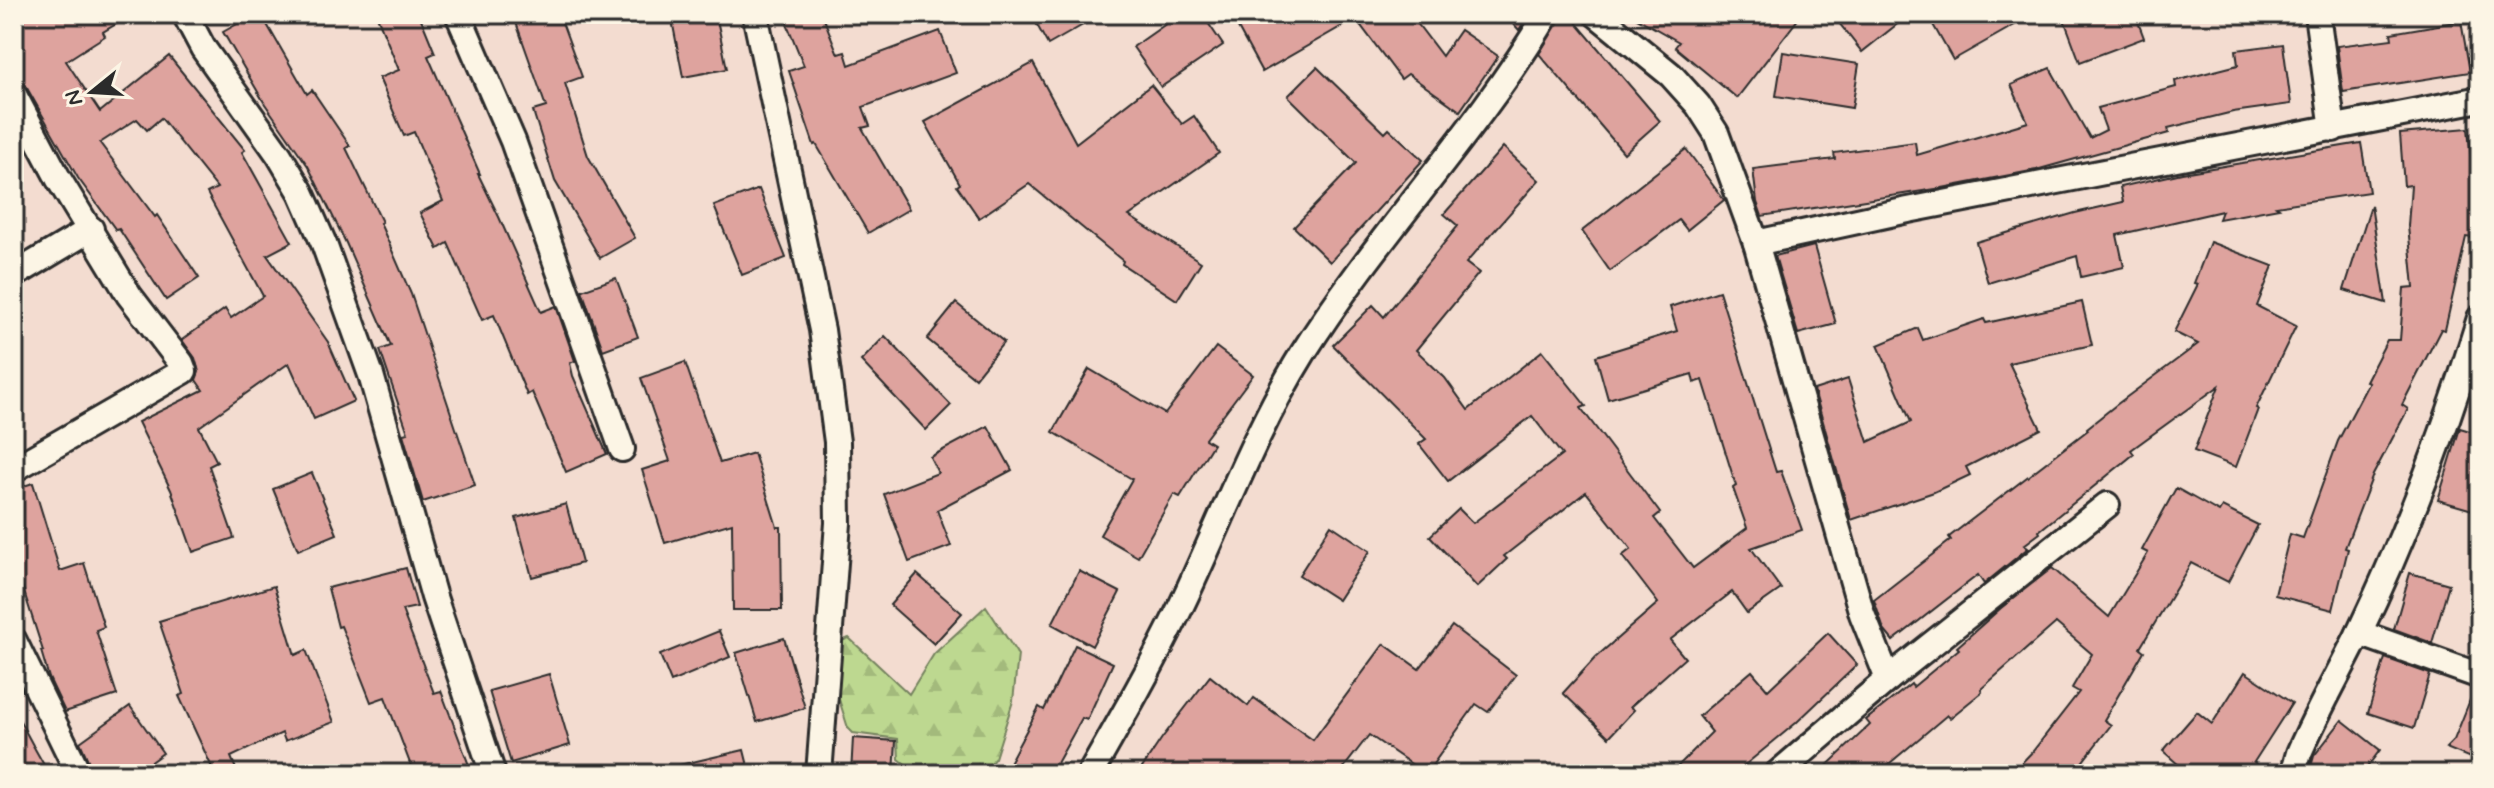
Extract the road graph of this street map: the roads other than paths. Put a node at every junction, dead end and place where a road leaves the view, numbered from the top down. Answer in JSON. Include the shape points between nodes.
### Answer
{"nodes":[{"id":1,"x":185,"y":14,"type":"edge"},
{"id":2,"x":458,"y":14,"type":"edge"},
{"id":3,"x":755,"y":14,"type":"edge"},
{"id":4,"x":1547,"y":14,"type":"edge"},
{"id":5,"x":1596,"y":14,"type":"edge"},
{"id":6,"x":2317,"y":14,"type":"edge"},
{"id":7,"x":14,"y":95,"type":"edge"},
{"id":8,"x":2480,"y":99,"type":"edge"},
{"id":9,"x":2333,"y":129,"type":"junction"},
{"id":10,"x":91,"y":229,"type":"junction"},
{"id":11,"x":1756,"y":243,"type":"junction"},
{"id":12,"x":14,"y":275,"type":"edge"},
{"id":13,"x":2480,"y":318,"type":"edge"},
{"id":14,"x":622,"y":449,"type":"dead end"},
{"id":15,"x":14,"y":469,"type":"edge"},
{"id":16,"x":2107,"y":505,"type":"dead end"},
{"id":17,"x":2359,"y":633,"type":"junction"},
{"id":18,"x":14,"y":641,"type":"edge"},
{"id":19,"x":2480,"y":676,"type":"edge"},
{"id":20,"x":1888,"y":679,"type":"junction"},
{"id":21,"x":79,"y":774,"type":"edge"},
{"id":22,"x":493,"y":774,"type":"edge"},
{"id":23,"x":818,"y":774,"type":"edge"},
{"id":24,"x":1090,"y":774,"type":"edge"},
{"id":25,"x":1777,"y":774,"type":"edge"},
{"id":26,"x":2293,"y":774,"type":"edge"}],
"edges":[{"from":1,"to":22,"type":"street","via":[[279,155],[324,244],[371,375],[434,597]]},
{"from":2,"to":14,"type":"street","via":[[513,141]]},
{"from":3,"to":23,"type":"street","via":[[822,330],[837,442],[838,523]]},
{"from":4,"to":24,"type":"street","via":[[1521,58],[1303,353],[1274,402],[1169,630]]},
{"from":5,"to":11,"type":"street","via":[[1671,75],[1698,105],[1716,133]]},
{"from":6,"to":9,"type":"street"},
{"from":7,"to":10,"type":"street"},
{"from":8,"to":9,"type":"street"},
{"from":9,"to":11,"type":"street"},
{"from":10,"to":12,"type":"street"},
{"from":10,"to":15,"type":"street","via":[[129,295],[184,371]]},
{"from":11,"to":20,"type":"street","via":[[1862,614]]},
{"from":13,"to":17,"type":"street","via":[[2423,486]]},
{"from":16,"to":20,"type":"street"},
{"from":17,"to":19,"type":"street"},
{"from":17,"to":26,"type":"street"},
{"from":18,"to":21,"type":"street"},
{"from":20,"to":25,"type":"street"}]}
